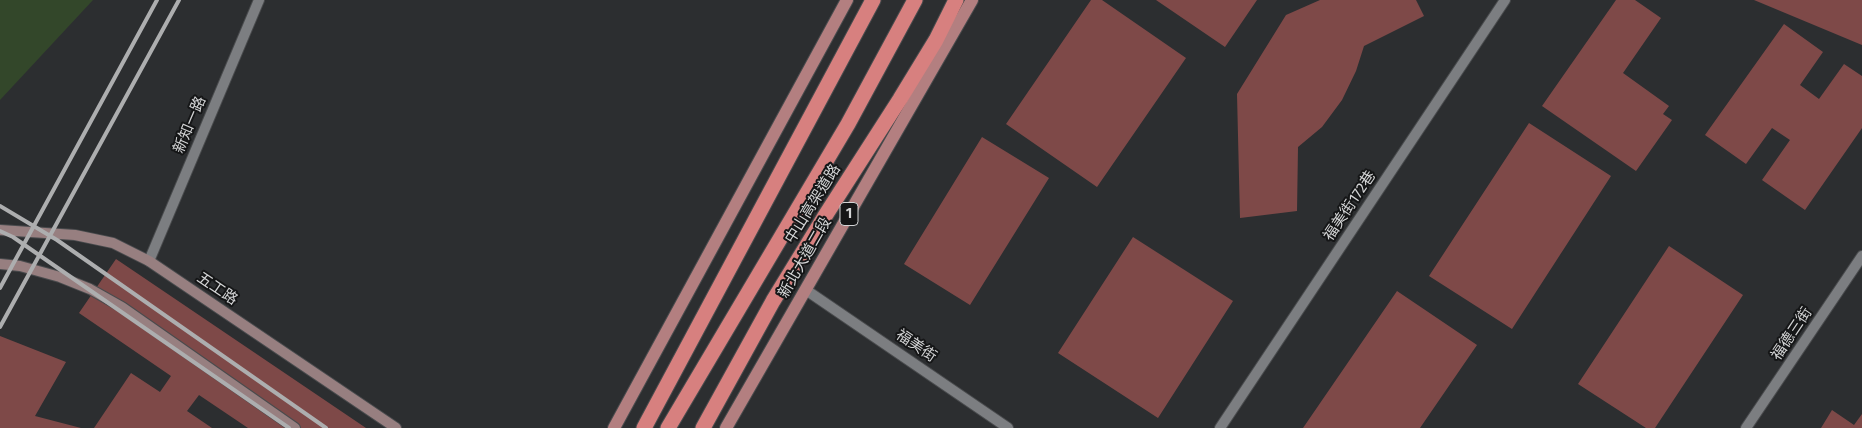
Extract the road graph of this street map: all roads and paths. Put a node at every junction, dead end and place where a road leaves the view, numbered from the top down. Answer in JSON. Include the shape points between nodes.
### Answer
{"nodes":[{"id":1,"x":259,"y":0,"type":"edge"},
{"id":2,"x":847,"y":0,"type":"edge"},
{"id":3,"x":873,"y":0,"type":"edge"},
{"id":4,"x":915,"y":0,"type":"edge"},
{"id":5,"x":956,"y":0,"type":"edge"},
{"id":6,"x":972,"y":0,"type":"edge"},
{"id":7,"x":1505,"y":0,"type":"edge"},
{"id":8,"x":0,"y":230,"type":"edge"},
{"id":9,"x":1862,"y":256,"type":"edge"},
{"id":10,"x":149,"y":261,"type":"junction"},
{"id":11,"x":0,"y":264,"type":"edge"},
{"id":12,"x":806,"y":290,"type":"junction"},
{"id":13,"x":295,"y":428,"type":"edge"},
{"id":14,"x":396,"y":428,"type":"edge"},
{"id":15,"x":614,"y":428,"type":"edge"},
{"id":16,"x":644,"y":428,"type":"edge"},
{"id":17,"x":668,"y":428,"type":"edge"},
{"id":18,"x":703,"y":428,"type":"edge"},
{"id":19,"x":726,"y":428,"type":"edge"},
{"id":20,"x":1008,"y":428,"type":"edge"},
{"id":21,"x":1220,"y":428,"type":"edge"},
{"id":22,"x":1746,"y":428,"type":"edge"}],
"edges":[{"from":1,"to":10,"type":"street","name":"新知一路"},
{"from":2,"to":15,"type":"main road"},
{"from":3,"to":16,"type":"highway"},
{"from":4,"to":17,"type":"highway","via":[[848,124]]},
{"from":5,"to":18,"type":"highway","name":"中山高架道路","number":"1","via":[[936,40],[773,301]]},
{"from":6,"to":12,"type":"main road","name":"新北大道二段","number":"1"},
{"from":7,"to":21,"type":"street","name":"福美街172巷"},
{"from":8,"to":10,"type":"street","name":"五工路","via":[[75,235],[113,243]]},
{"from":9,"to":22,"type":"street","name":"福德三街"},
{"from":10,"to":14,"type":"street","name":"五工路"},
{"from":11,"to":13,"type":"street","via":[[60,277],[90,289],[122,307]]},
{"from":12,"to":19,"type":"main road","name":"新北大道二段","number":"1"},
{"from":12,"to":20,"type":"street","name":"福美街"}]}
